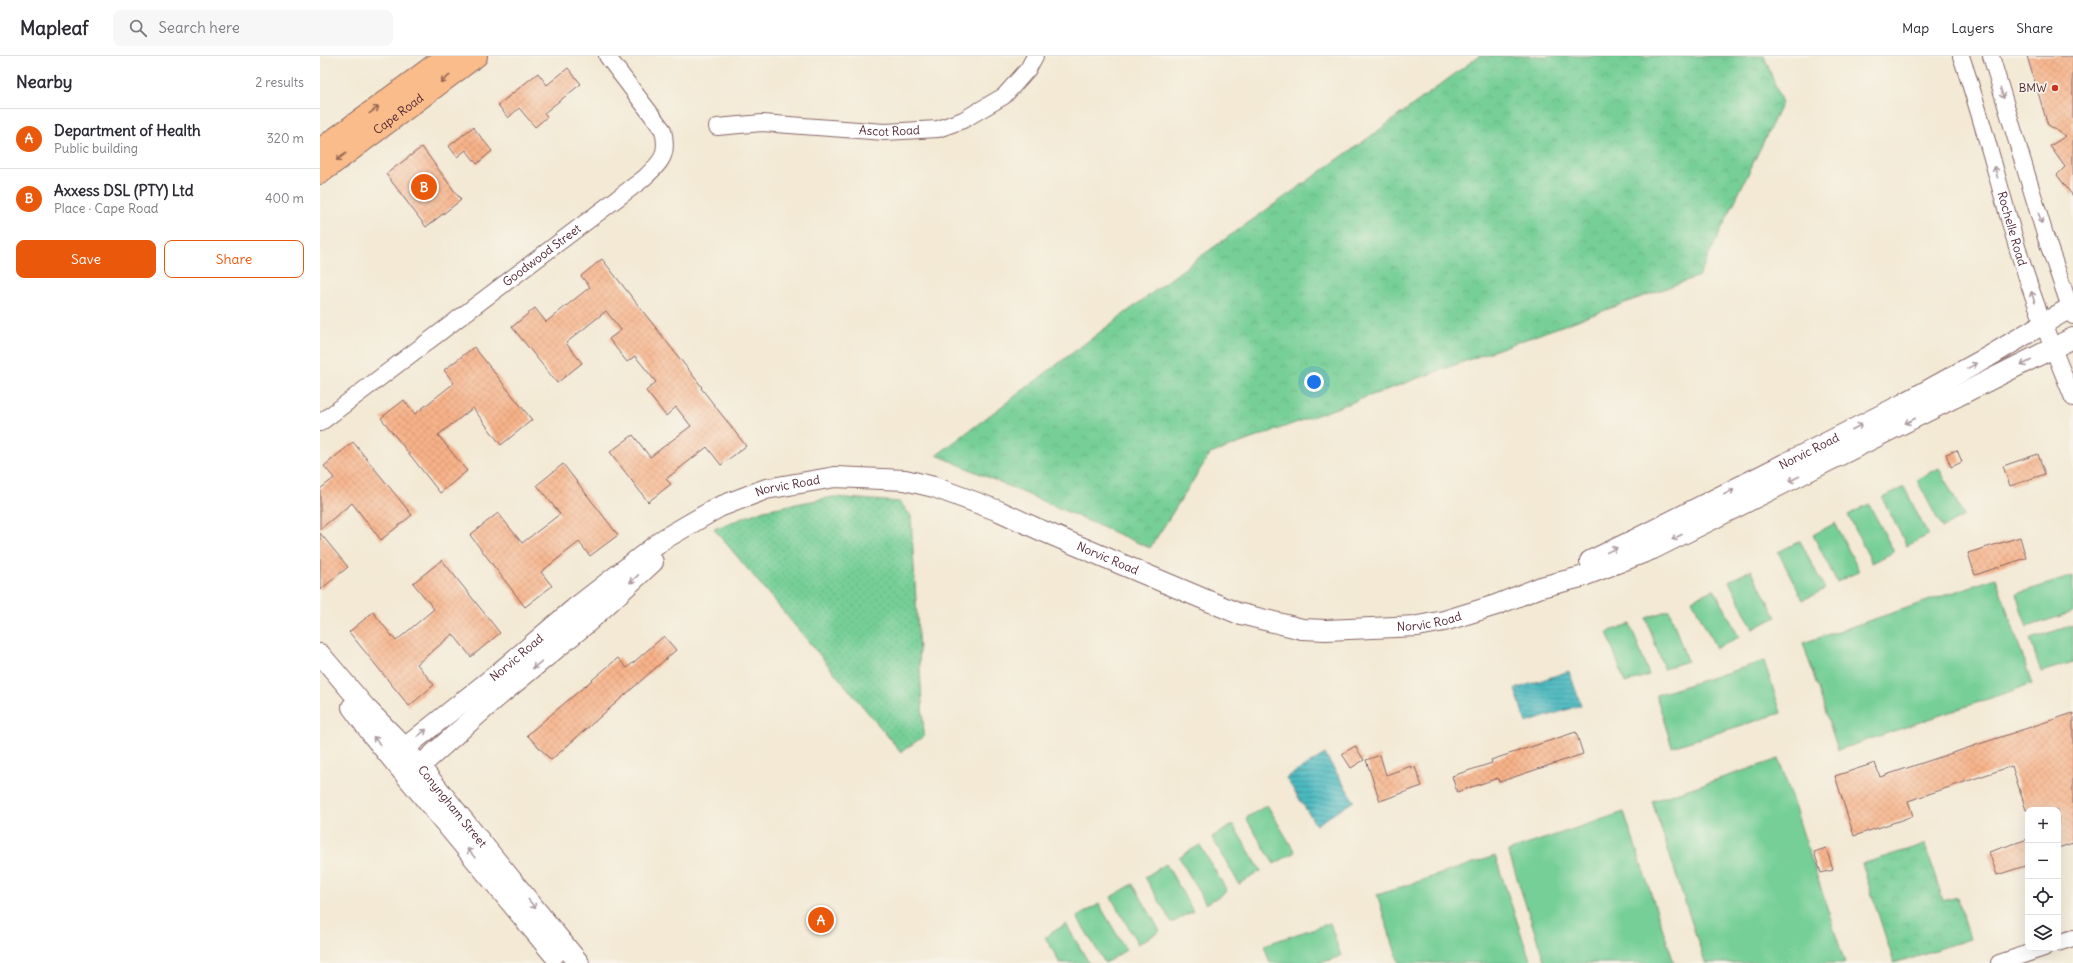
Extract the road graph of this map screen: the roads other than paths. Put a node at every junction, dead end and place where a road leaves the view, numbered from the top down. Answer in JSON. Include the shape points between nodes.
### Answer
{"nodes":[{"id":1,"x":447,"y":56,"type":"edge"},
{"id":2,"x":476,"y":56,"type":"edge"},
{"id":3,"x":607,"y":56,"type":"edge"},
{"id":4,"x":1035,"y":56,"type":"edge"},
{"id":5,"x":1961,"y":56,"type":"edge"},
{"id":6,"x":1991,"y":56,"type":"edge"},
{"id":7,"x":717,"y":127,"type":"dead end"},
{"id":8,"x":320,"y":150,"type":"edge"},
{"id":9,"x":320,"y":173,"type":"edge"},
{"id":10,"x":2072,"y":310,"type":"edge"},
{"id":11,"x":2042,"y":324,"type":"junction"},
{"id":12,"x":2073,"y":338,"type":"edge"},
{"id":13,"x":2053,"y":350,"type":"junction"},
{"id":14,"x":2073,"y":398,"type":"edge"},
{"id":15,"x":320,"y":423,"type":"edge"},
{"id":16,"x":681,"y":531,"type":"junction"},
{"id":17,"x":1541,"y":588,"type":"junction"},
{"id":18,"x":320,"y":654,"type":"edge"},
{"id":19,"x":320,"y":668,"type":"edge"},
{"id":20,"x":398,"y":752,"type":"junction"},
{"id":21,"x":414,"y":771,"type":"junction"},
{"id":22,"x":2073,"y":938,"type":"edge"},
{"id":23,"x":2061,"y":942,"type":"edge"},
{"id":24,"x":2035,"y":951,"type":"edge"},
{"id":25,"x":573,"y":962,"type":"edge"},
{"id":26,"x":1999,"y":963,"type":"edge"}],
"edges":[{"from":8,"to":1,"type":"main road","name":"Cape Road","one_way":true},
{"from":2,"to":9,"type":"main road","name":"Cape Road","one_way":true},
{"from":3,"to":15,"type":"street","name":"Goodwood Street","via":[[663,130],[665,153],[659,164],[643,179]]},
{"from":4,"to":7,"type":"street","name":"Ascot Road","via":[[1028,69],[1004,96],[963,120],[938,129],[885,132],[762,123]]},
{"from":11,"to":5,"type":"street","name":"Rochelle Road","one_way":true,"via":[[2013,234],[1984,125]]},
{"from":6,"to":10,"type":"street","one_way":true,"via":[[2046,238]]},
{"from":10,"to":11,"type":"street","name":"Norvic Road"},
{"from":11,"to":13,"type":"street","name":"Rochelle Road"},
{"from":17,"to":11,"type":"street","name":"Norvic Road","one_way":true,"via":[[1569,570],[1636,539],[1903,404]]},
{"from":12,"to":13,"type":"street","name":"Norvic Road"},
{"from":13,"to":14,"type":"street","name":"Rochelle Road"},
{"from":13,"to":17,"type":"street","name":"Norvic Road","one_way":true,"via":[[1653,549],[1581,577]]},
{"from":16,"to":17,"type":"street","name":"Norvic Road","via":[[719,507],[766,489],[835,476],[905,480],[934,487],[999,511],[1038,530],[1237,613],[1302,629],[1351,631],[1418,626],[1496,605]]},
{"from":20,"to":16,"type":"street","name":"Norvic Road","one_way":true,"via":[[500,672],[574,608],[664,539]]},
{"from":16,"to":21,"type":"street","name":"Norvic Road","one_way":true,"via":[[656,559],[587,623],[495,699]]},
{"from":18,"to":20,"type":"street","name":"Conyngham Street","via":[[365,706]]},
{"from":20,"to":19,"type":"street","name":"Conyngham Street","one_way":true},
{"from":20,"to":21,"type":"street","name":"Conyngham Street"},
{"from":21,"to":25,"type":"street","name":"Conyngham Street"},
{"from":22,"to":23,"type":"street"},
{"from":24,"to":26,"type":"street"}]}
